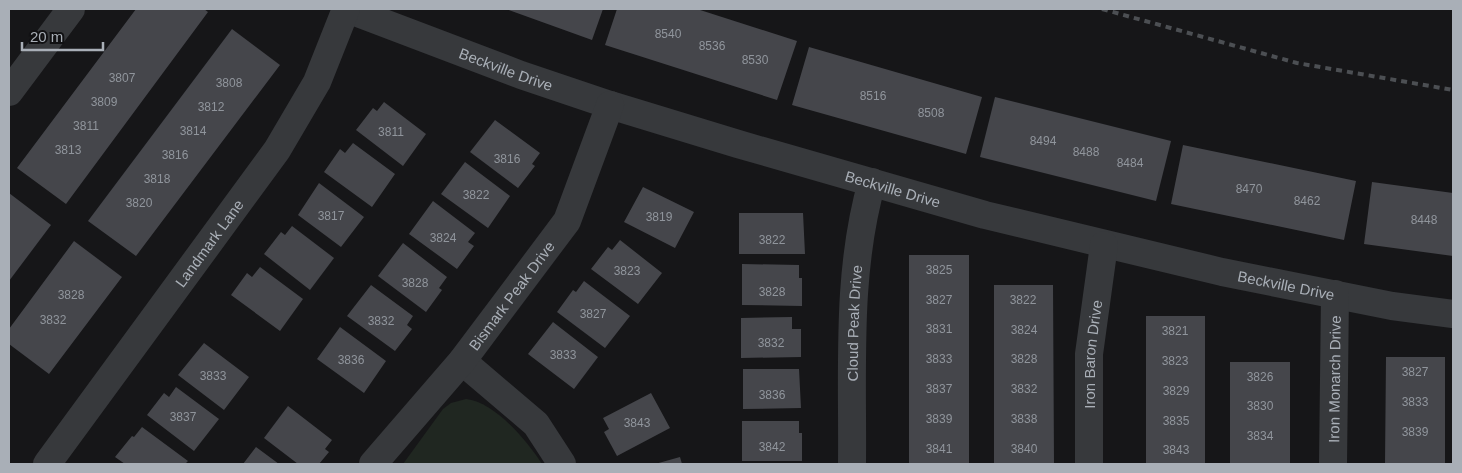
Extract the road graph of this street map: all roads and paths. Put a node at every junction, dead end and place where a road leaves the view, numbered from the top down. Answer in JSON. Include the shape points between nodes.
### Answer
{"nodes":[{"id":1,"x":71,"y":9,"type":"edge"},
{"id":2,"x":347,"y":9,"type":"edge"},
{"id":3,"x":9,"y":92,"type":"edge"},
{"id":4,"x":610,"y":105,"type":"junction"},
{"id":5,"x":872,"y":182,"type":"junction"},
{"id":6,"x":1104,"y":245,"type":"junction"},
{"id":7,"x":1335,"y":294,"type":"junction"},
{"id":8,"x":1453,"y":314,"type":"edge"},
{"id":9,"x":462,"y":361,"type":"junction"},
{"id":10,"x":46,"y":464,"type":"edge"},
{"id":11,"x":373,"y":464,"type":"edge"},
{"id":12,"x":562,"y":464,"type":"edge"},
{"id":13,"x":852,"y":464,"type":"edge"},
{"id":14,"x":1089,"y":464,"type":"edge"},
{"id":15,"x":1333,"y":464,"type":"edge"}],
"edges":[{"from":1,"to":3,"type":"street"},
{"from":2,"to":4,"type":"street","name":"Beckville Drive"},
{"from":2,"to":10,"type":"street","name":"Landmark Lane","via":[[317,82],[277,150]]},
{"from":4,"to":5,"type":"street","name":"Beckville Drive"},
{"from":4,"to":9,"type":"street","name":"Bismark Peak Drive","via":[[566,221]]},
{"from":5,"to":6,"type":"street","name":"Beckville Drive"},
{"from":5,"to":13,"type":"street","name":"Cloud Peak Drive","via":[[861,232],[854,292]]},
{"from":6,"to":7,"type":"street","name":"Beckville Drive"},
{"from":6,"to":14,"type":"street","name":"Iron Baron Drive","via":[[1089,354]]},
{"from":7,"to":8,"type":"street","name":"Beckville Drive"},
{"from":7,"to":15,"type":"street","name":"Iron Monarch Drive"},
{"from":9,"to":11,"type":"street","name":"Bismark Peak Drive"},
{"from":9,"to":12,"type":"street","via":[[536,424]]}]}
